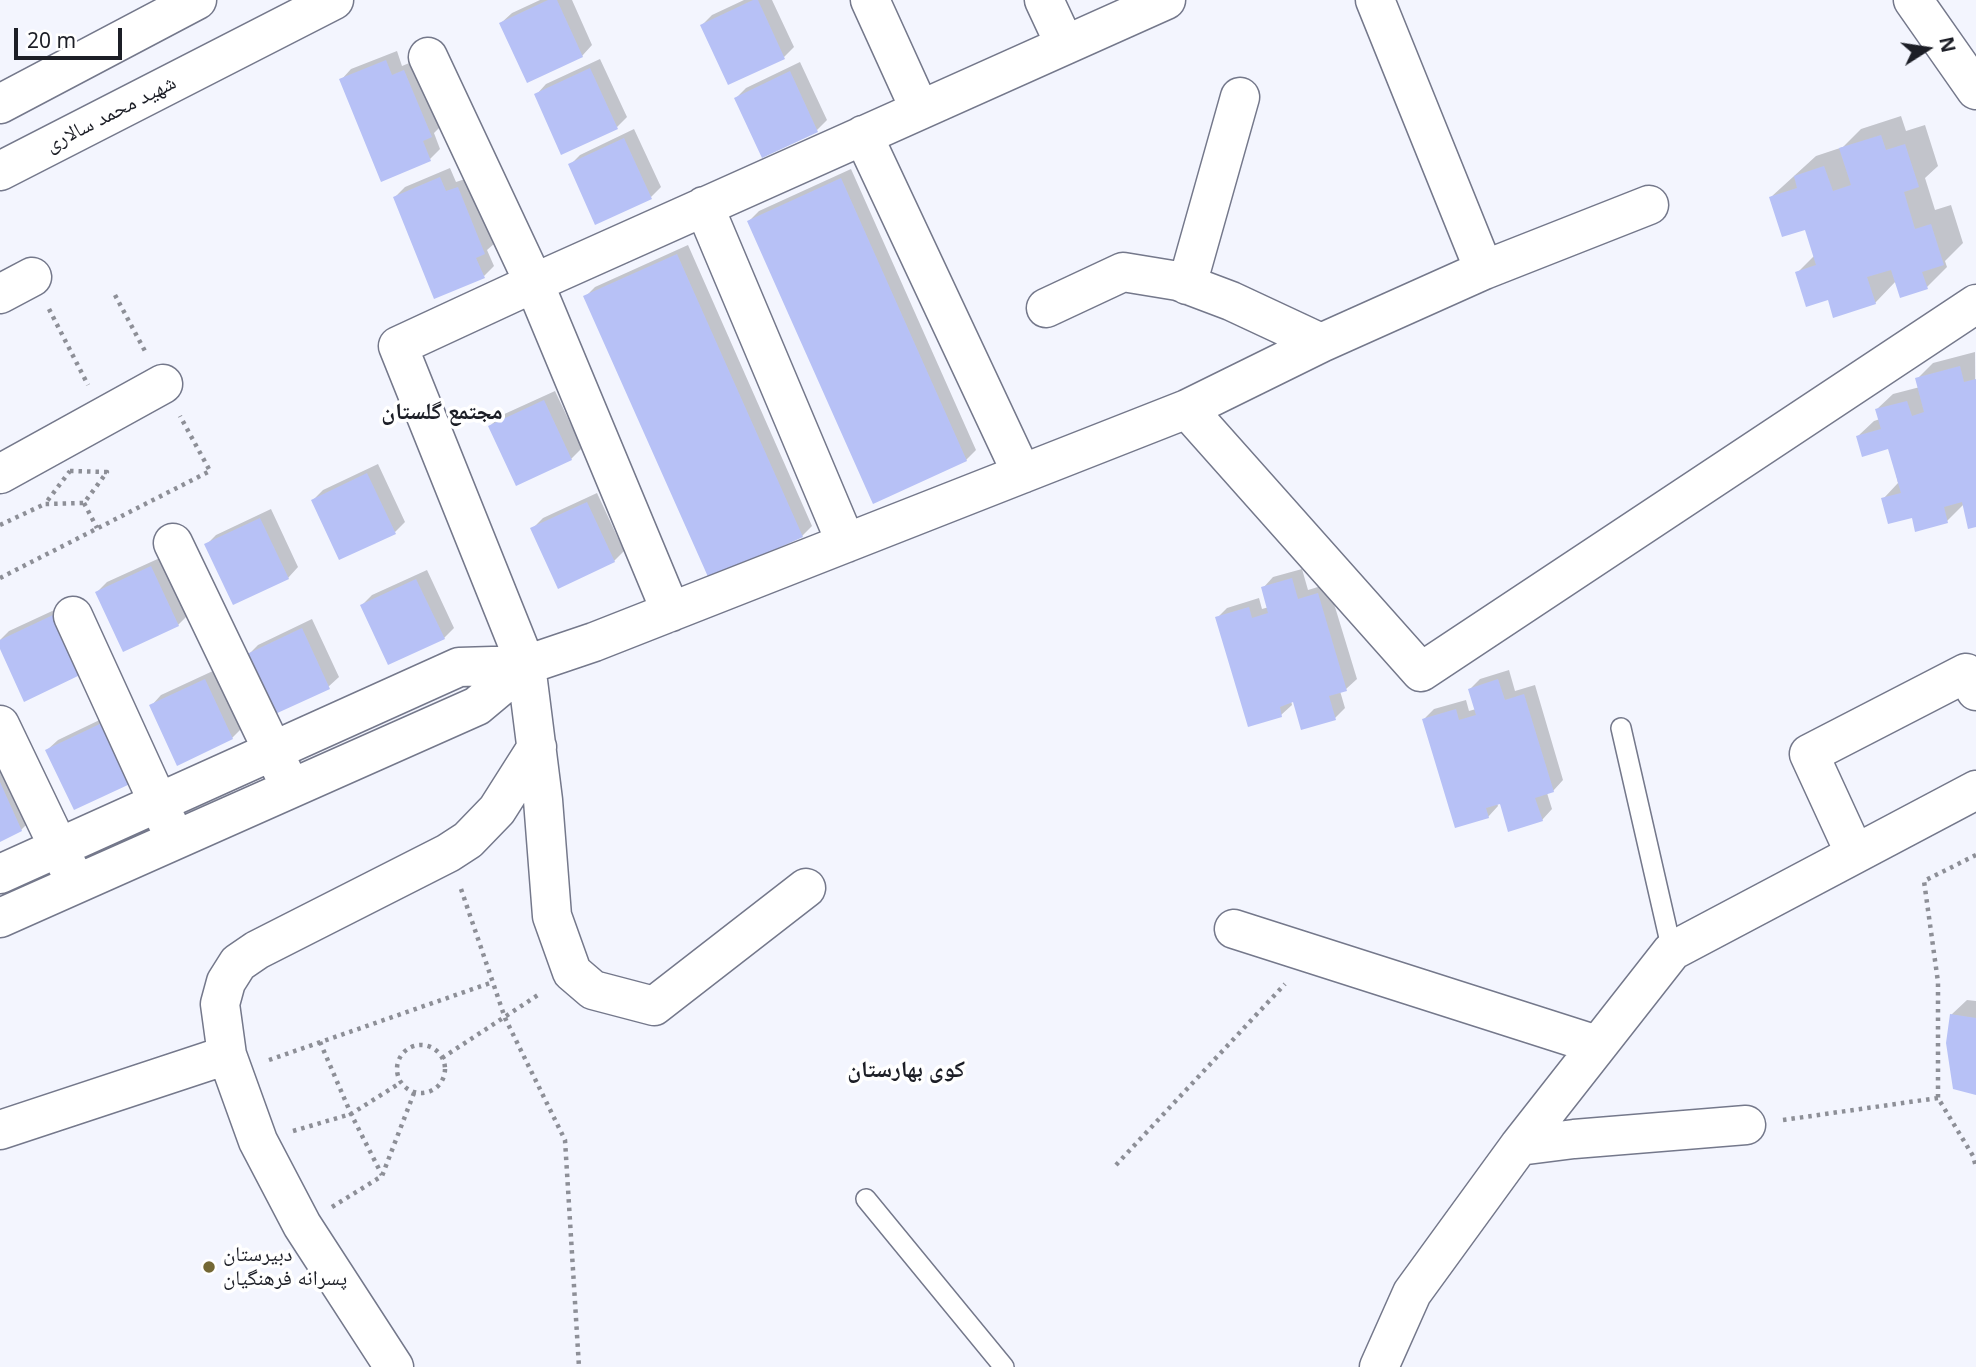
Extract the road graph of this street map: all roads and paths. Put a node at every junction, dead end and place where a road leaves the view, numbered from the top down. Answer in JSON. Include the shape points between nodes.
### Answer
{"nodes":[{"id":1,"x":197,"y":0,"type":"edge"},
{"id":2,"x":334,"y":0,"type":"edge"},
{"id":3,"x":870,"y":0,"type":"edge"},
{"id":4,"x":1044,"y":0,"type":"edge"},
{"id":5,"x":1166,"y":0,"type":"edge"},
{"id":6,"x":1375,"y":0,"type":"edge"},
{"id":7,"x":1913,"y":0,"type":"edge"},
{"id":8,"x":1065,"y":46,"type":"junction"},
{"id":9,"x":429,"y":57,"type":"dead end"},
{"id":10,"x":1976,"y":90,"type":"edge"},
{"id":11,"x":1240,"y":97,"type":"dead end"},
{"id":12,"x":0,"y":103,"type":"edge"},
{"id":13,"x":920,"y":110,"type":"junction"},
{"id":14,"x":863,"y":135,"type":"junction"},
{"id":15,"x":0,"y":171,"type":"edge"},
{"id":16,"x":1649,"y":205,"type":"dead end"},
{"id":17,"x":704,"y":206,"type":"junction"},
{"id":18,"x":1484,"y":270,"type":"junction"},
{"id":19,"x":534,"y":283,"type":"junction"},
{"id":20,"x":1187,"y":285,"type":"junction"},
{"id":21,"x":16,"y":286,"type":"edge"},
{"id":22,"x":115,"y":295,"type":"dead end"},
{"id":23,"x":1976,"y":304,"type":"edge"},
{"id":24,"x":1046,"y":308,"type":"dead end"},
{"id":25,"x":1321,"y":343,"type":"junction"},
{"id":26,"x":163,"y":384,"type":"junction"},
{"id":27,"x":1187,"y":409,"type":"junction"},
{"id":28,"x":105,"y":417,"type":"junction"},
{"id":29,"x":0,"y":474,"type":"edge"},
{"id":30,"x":1022,"y":474,"type":"junction"},
{"id":31,"x":84,"y":503,"type":"junction"},
{"id":32,"x":45,"y":504,"type":"junction"},
{"id":33,"x":0,"y":526,"type":"edge"},
{"id":34,"x":97,"y":528,"type":"junction"},
{"id":35,"x":173,"y":543,"type":"dead end"},
{"id":36,"x":846,"y":543,"type":"junction"},
{"id":37,"x":0,"y":579,"type":"edge"},
{"id":38,"x":671,"y":612,"type":"junction"},
{"id":39,"x":73,"y":616,"type":"dead end"},
{"id":40,"x":526,"y":665,"type":"junction"},
{"id":41,"x":1976,"y":691,"type":"edge"},
{"id":42,"x":0,"y":725,"type":"edge"},
{"id":43,"x":1621,"y":727,"type":"dead end"},
{"id":44,"x":537,"y":747,"type":"junction"},
{"id":45,"x":273,"y":751,"type":"junction"},
{"id":46,"x":291,"y":788,"type":"junction"},
{"id":47,"x":1976,"y":790,"type":"edge"},
{"id":48,"x":159,"y":803,"type":"junction"},
{"id":49,"x":176,"y":841,"type":"junction"},
{"id":50,"x":58,"y":847,"type":"junction"},
{"id":51,"x":448,"y":853,"type":"junction"},
{"id":52,"x":1855,"y":854,"type":"junction"},
{"id":53,"x":1976,"y":855,"type":"edge"},
{"id":54,"x":0,"y":873,"type":"edge"},
{"id":55,"x":76,"y":884,"type":"junction"},
{"id":56,"x":806,"y":888,"type":"dead end"},
{"id":57,"x":0,"y":918,"type":"edge"},
{"id":58,"x":1234,"y":929,"type":"dead end"},
{"id":59,"x":1672,"y":951,"type":"junction"},
{"id":60,"x":1312,"y":956,"type":"junction"},
{"id":61,"x":572,"y":972,"type":"junction"},
{"id":62,"x":493,"y":982,"type":"junction"},
{"id":63,"x":505,"y":1018,"type":"junction"},
{"id":64,"x":320,"y":1042,"type":"junction"},
{"id":65,"x":1597,"y":1045,"type":"junction"},
{"id":66,"x":442,"y":1058,"type":"junction"},
{"id":67,"x":231,"y":1063,"type":"junction"},
{"id":68,"x":400,"y":1083,"type":"junction"},
{"id":69,"x":414,"y":1093,"type":"junction"},
{"id":70,"x":1938,"y":1098,"type":"junction"},
{"id":71,"x":351,"y":1114,"type":"junction"},
{"id":72,"x":1746,"y":1125,"type":"joint"},
{"id":73,"x":1,"y":1130,"type":"edge"},
{"id":74,"x":258,"y":1141,"type":"junction"},
{"id":75,"x":1519,"y":1146,"type":"junction"},
{"id":76,"x":1116,"y":1165,"type":"dead end"},
{"id":77,"x":1976,"y":1167,"type":"edge"},
{"id":78,"x":382,"y":1176,"type":"junction"},
{"id":79,"x":866,"y":1199,"type":"dead end"},
{"id":80,"x":302,"y":1226,"type":"junction"},
{"id":81,"x":394,"y":1367,"type":"edge"},
{"id":82,"x":579,"y":1367,"type":"edge"},
{"id":83,"x":1004,"y":1367,"type":"edge"},
{"id":84,"x":1379,"y":1367,"type":"edge"}],
"edges":[{"from":1,"to":12,"type":"street"},
{"from":2,"to":15,"type":"street","name":"شهید محمد سالاری"},
{"from":3,"to":13,"type":"street"},
{"from":4,"to":8,"type":"street"},
{"from":5,"to":8,"type":"street"},
{"from":6,"to":18,"type":"street"},
{"from":7,"to":10,"type":"street"},
{"from":8,"to":13,"type":"street"},
{"from":9,"to":19,"type":"street"},
{"from":11,"to":20,"type":"street"},
{"from":13,"to":14,"type":"street"},
{"from":14,"to":17,"type":"street"},
{"from":14,"to":30,"type":"street"},
{"from":16,"to":18,"type":"street"},
{"from":17,"to":19,"type":"street"},
{"from":17,"to":36,"type":"street"},
{"from":18,"to":25,"type":"street"},
{"from":19,"to":38,"type":"street"},
{"from":19,"to":40,"type":"street","via":[[398,346]]},
{"from":20,"to":24,"type":"street","via":[[1123,272]]},
{"from":20,"to":25,"type":"street"},
{"from":21,"to":28,"type":"path"},
{"from":22,"to":26,"type":"path"},
{"from":23,"to":27,"type":"street","via":[[1421,672]]},
{"from":25,"to":27,"type":"street"},
{"from":26,"to":28,"type":"street"},
{"from":26,"to":34,"type":"path","via":[[209,471]]},
{"from":27,"to":30,"type":"street"},
{"from":28,"to":29,"type":"street"},
{"from":30,"to":36,"type":"street"},
{"from":31,"to":32,"type":"path"},
{"from":31,"to":32,"type":"path","via":[[107,472],[70,471]]},
{"from":31,"to":34,"type":"path"},
{"from":32,"to":33,"type":"path"},
{"from":34,"to":37,"type":"path"},
{"from":35,"to":45,"type":"street"},
{"from":36,"to":38,"type":"street"},
{"from":38,"to":40,"type":"street"},
{"from":39,"to":48,"type":"street"},
{"from":40,"to":44,"type":"street"},
{"from":40,"to":45,"type":"street","via":[[459,667]]},
{"from":40,"to":46,"type":"street","via":[[477,706]]},
{"from":41,"to":52,"type":"street","via":[[1966,673],[1809,754]]},
{"from":42,"to":50,"type":"street"},
{"from":43,"to":59,"type":"lane"},
{"from":44,"to":51,"type":"street","via":[[497,810]]},
{"from":44,"to":61,"type":"street","via":[[552,916]]},
{"from":45,"to":46,"type":"street"},
{"from":45,"to":48,"type":"street"},
{"from":46,"to":49,"type":"street"},
{"from":47,"to":52,"type":"street"},
{"from":48,"to":49,"type":"street"},
{"from":48,"to":50,"type":"street"},
{"from":49,"to":55,"type":"street"},
{"from":50,"to":54,"type":"street"},
{"from":50,"to":55,"type":"street"},
{"from":51,"to":62,"type":"path"},
{"from":51,"to":67,"type":"street","via":[[238,963],[220,1004]]},
{"from":52,"to":59,"type":"street"},
{"from":53,"to":70,"type":"path","via":[[1924,881],[1938,982]]},
{"from":55,"to":57,"type":"street"},
{"from":56,"to":61,"type":"street","via":[[654,1006],[593,990]]},
{"from":58,"to":60,"type":"street"},
{"from":59,"to":65,"type":"street"},
{"from":60,"to":65,"type":"street"},
{"from":60,"to":76,"type":"path"},
{"from":61,"to":63,"type":"path"},
{"from":62,"to":63,"type":"path"},
{"from":62,"to":64,"type":"path"},
{"from":63,"to":66,"type":"path"},
{"from":63,"to":82,"type":"path","via":[[565,1140]]},
{"from":64,"to":67,"type":"path"},
{"from":64,"to":71,"type":"path"},
{"from":65,"to":75,"type":"street"},
{"from":66,"to":68,"type":"path","via":[[436,1049],[419,1044],[404,1051],[396,1066]]},
{"from":66,"to":69,"type":"path","via":[[443,1081],[431,1092]]},
{"from":67,"to":73,"type":"street"},
{"from":67,"to":74,"type":"street"},
{"from":68,"to":69,"type":"path"},
{"from":68,"to":71,"type":"path"},
{"from":69,"to":78,"type":"path"},
{"from":70,"to":72,"type":"path"},
{"from":70,"to":77,"type":"path"},
{"from":71,"to":74,"type":"path"},
{"from":71,"to":78,"type":"path"},
{"from":72,"to":75,"type":"street"},
{"from":74,"to":80,"type":"street"},
{"from":75,"to":84,"type":"street","via":[[1412,1293]]},
{"from":78,"to":80,"type":"path"},
{"from":79,"to":83,"type":"lane"},
{"from":80,"to":81,"type":"street"}]}
